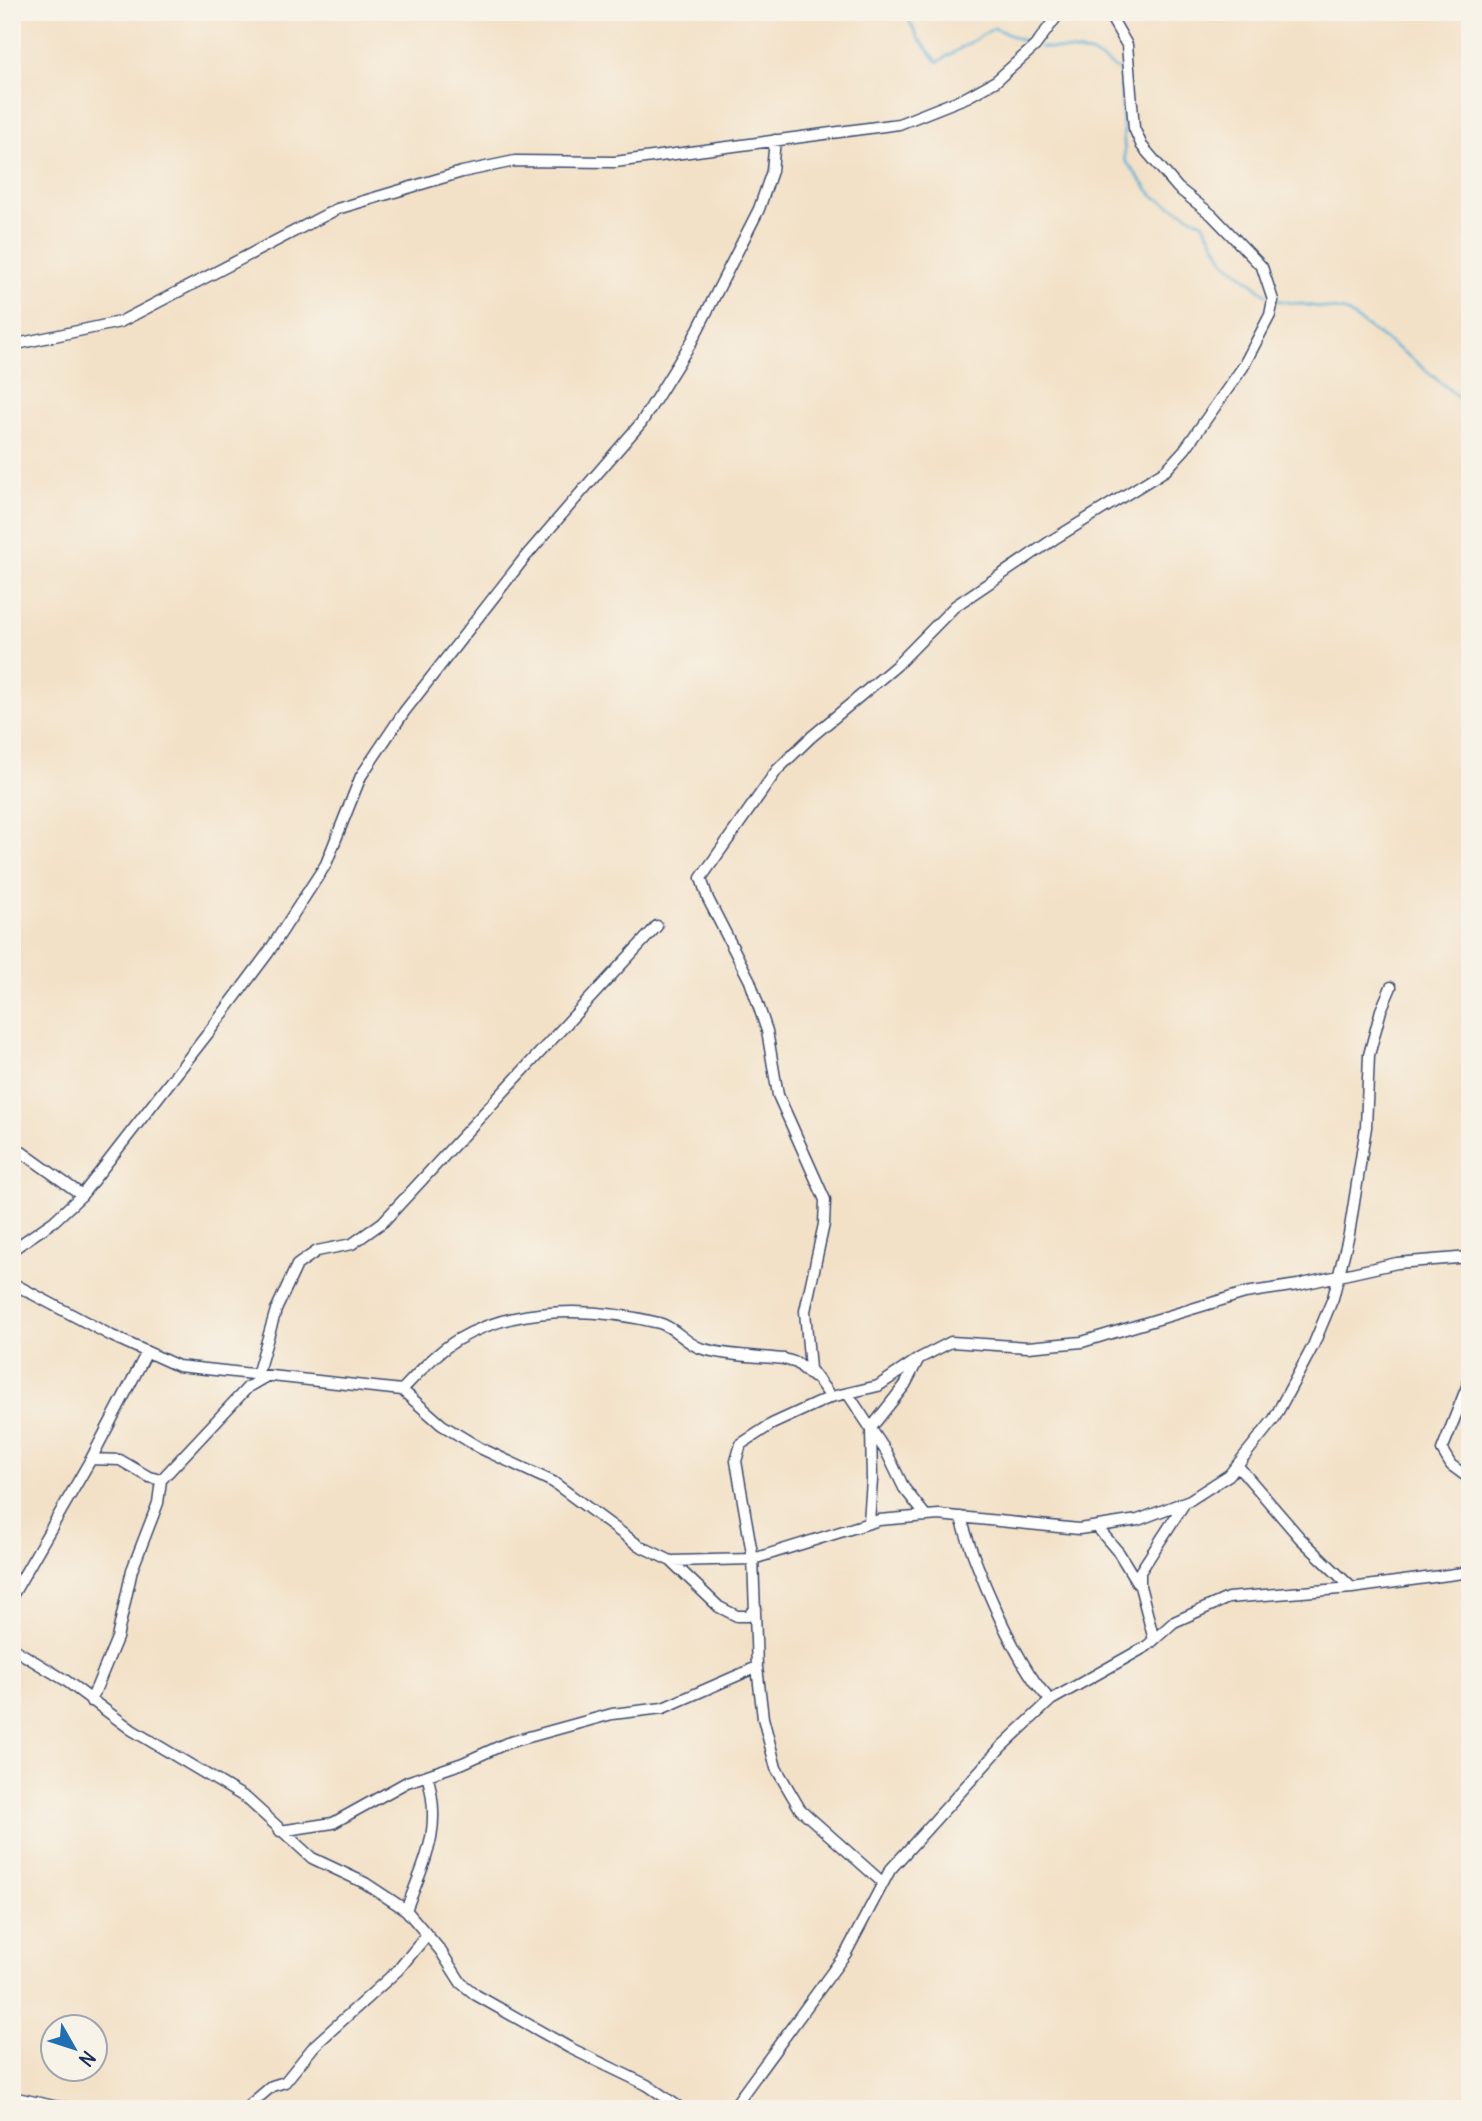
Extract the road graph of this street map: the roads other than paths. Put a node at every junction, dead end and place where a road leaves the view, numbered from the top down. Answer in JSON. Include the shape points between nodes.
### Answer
{"nodes":[{"id":1,"x":1060,"y":12,"type":"edge"},
{"id":2,"x":1108,"y":12,"type":"edge"},
{"id":3,"x":775,"y":140,"type":"junction"},
{"id":4,"x":12,"y":345,"type":"edge"},
{"id":5,"x":657,"y":926,"type":"dead end"},
{"id":6,"x":1391,"y":987,"type":"dead end"},
{"id":7,"x":12,"y":1144,"type":"edge"},
{"id":8,"x":82,"y":1195,"type":"junction"},
{"id":9,"x":12,"y":1250,"type":"edge"},
{"id":10,"x":1470,"y":1257,"type":"edge"},
{"id":11,"x":1339,"y":1277,"type":"junction"},
{"id":12,"x":12,"y":1283,"type":"edge"},
{"id":13,"x":147,"y":1352,"type":"junction"},
{"id":14,"x":920,"y":1358,"type":"junction"},
{"id":15,"x":262,"y":1375,"type":"junction"},
{"id":16,"x":815,"y":1379,"type":"junction"},
{"id":17,"x":1470,"y":1379,"type":"edge"},
{"id":18,"x":402,"y":1390,"type":"junction"},
{"id":19,"x":848,"y":1394,"type":"junction"},
{"id":20,"x":831,"y":1397,"type":"junction"},
{"id":21,"x":871,"y":1428,"type":"junction"},
{"id":22,"x":91,"y":1459,"type":"junction"},
{"id":23,"x":1238,"y":1466,"type":"junction"},
{"id":24,"x":1470,"y":1479,"type":"edge"},
{"id":25,"x":161,"y":1480,"type":"junction"},
{"id":26,"x":1184,"y":1503,"type":"junction"},
{"id":27,"x":926,"y":1516,"type":"junction"},
{"id":28,"x":961,"y":1517,"type":"junction"},
{"id":29,"x":869,"y":1522,"type":"junction"},
{"id":30,"x":1097,"y":1527,"type":"junction"},
{"id":31,"x":753,"y":1559,"type":"junction"},
{"id":32,"x":671,"y":1561,"type":"junction"},
{"id":33,"x":1470,"y":1572,"type":"edge"},
{"id":34,"x":1140,"y":1586,"type":"junction"},
{"id":35,"x":1352,"y":1588,"type":"junction"},
{"id":36,"x":12,"y":1596,"type":"edge"},
{"id":37,"x":756,"y":1608,"type":"junction"},
{"id":38,"x":1154,"y":1640,"type":"junction"},
{"id":39,"x":12,"y":1648,"type":"edge"},
{"id":40,"x":757,"y":1667,"type":"junction"},
{"id":41,"x":1051,"y":1700,"type":"junction"},
{"id":42,"x":90,"y":1701,"type":"junction"},
{"id":43,"x":427,"y":1775,"type":"junction"},
{"id":44,"x":280,"y":1831,"type":"junction"},
{"id":45,"x":882,"y":1882,"type":"junction"},
{"id":46,"x":407,"y":1910,"type":"junction"},
{"id":47,"x":427,"y":1935,"type":"junction"},
{"id":48,"x":12,"y":2096,"type":"edge"},
{"id":49,"x":105,"y":2109,"type":"edge"},
{"id":50,"x":245,"y":2109,"type":"edge"},
{"id":51,"x":682,"y":2109,"type":"edge"},
{"id":52,"x":732,"y":2109,"type":"edge"}],
"edges":[{"from":1,"to":3,"type":"street","via":[[1018,62],[967,97],[899,124]]},
{"from":2,"to":16,"type":"street","via":[[1126,45],[1134,128],[1142,146],[1178,188],[1220,222],[1262,267],[1273,300],[1270,315],[1243,367],[1166,470],[955,606],[896,666],[777,770],[701,878],[750,981],[767,1031],[778,1095],[825,1200],[805,1311]]},
{"from":3,"to":4,"type":"street","via":[[615,162],[515,161],[462,172],[337,209],[120,322]]},
{"from":3,"to":8,"type":"street","via":[[772,171],[759,209],[692,341],[640,423],[526,556],[404,712],[361,776],[326,864],[268,953]]},
{"from":5,"to":15,"type":"street","via":[[383,1222],[352,1244],[324,1248],[300,1261],[276,1310]]},
{"from":6,"to":11,"type":"street","via":[[1369,1055],[1366,1127]]},
{"from":7,"to":8,"type":"street"},
{"from":8,"to":9,"type":"street"},
{"from":10,"to":11,"type":"street","via":[[1419,1260]]},
{"from":11,"to":14,"type":"street","via":[[1245,1293],[1082,1342],[1028,1348],[955,1342]]},
{"from":11,"to":23,"type":"street","via":[[1313,1346],[1287,1397]]},
{"from":12,"to":13,"type":"street"},
{"from":13,"to":15,"type":"street","via":[[186,1368]]},
{"from":13,"to":22,"type":"street"},
{"from":14,"to":19,"type":"street","via":[[878,1386]]},
{"from":14,"to":21,"type":"street"},
{"from":15,"to":18,"type":"street"},
{"from":15,"to":25,"type":"street"},
{"from":16,"to":18,"type":"street","via":[[793,1362],[701,1348],[661,1323],[611,1314],[554,1313],[498,1323],[459,1339]]},
{"from":16,"to":20,"type":"street"},
{"from":17,"to":24,"type":"street","via":[[1442,1450],[1451,1465]]},
{"from":18,"to":32,"type":"street","via":[[442,1425],[553,1482],[638,1545]]},
{"from":19,"to":20,"type":"street"},
{"from":19,"to":21,"type":"street"},
{"from":20,"to":31,"type":"street","via":[[772,1424],[739,1446],[736,1461]]},
{"from":21,"to":27,"type":"street","via":[[904,1488]]},
{"from":21,"to":29,"type":"street"},
{"from":22,"to":25,"type":"street","via":[[120,1460]]},
{"from":22,"to":36,"type":"street"},
{"from":23,"to":26,"type":"street","via":[[1208,1491]]},
{"from":23,"to":35,"type":"street","via":[[1300,1538]]},
{"from":25,"to":42,"type":"street","via":[[155,1515],[132,1570],[117,1638]]},
{"from":26,"to":30,"type":"street","via":[[1154,1516]]},
{"from":26,"to":34,"type":"street","via":[[1140,1572]]},
{"from":27,"to":28,"type":"street"},
{"from":27,"to":29,"type":"street"},
{"from":28,"to":30,"type":"street","via":[[1061,1528]]},
{"from":28,"to":41,"type":"street","via":[[1023,1665]]},
{"from":29,"to":31,"type":"street"},
{"from":30,"to":34,"type":"street"},
{"from":31,"to":32,"type":"street"},
{"from":31,"to":37,"type":"street"},
{"from":32,"to":37,"type":"street","via":[[729,1613],[748,1616]]},
{"from":33,"to":35,"type":"street"},
{"from":34,"to":38,"type":"street"},
{"from":35,"to":38,"type":"street","via":[[1228,1598],[1174,1622]]},
{"from":37,"to":40,"type":"street"},
{"from":38,"to":41,"type":"street"},
{"from":39,"to":42,"type":"street"},
{"from":40,"to":43,"type":"street","via":[[663,1709],[567,1725]]},
{"from":40,"to":45,"type":"street","via":[[769,1746],[790,1797]]},
{"from":41,"to":45,"type":"street","via":[[1002,1746]]},
{"from":42,"to":44,"type":"street","via":[[246,1798]]},
{"from":43,"to":44,"type":"street","via":[[375,1798],[343,1820]]},
{"from":43,"to":46,"type":"street","via":[[435,1828]]},
{"from":44,"to":46,"type":"street","via":[[312,1858]]},
{"from":45,"to":52,"type":"street","via":[[846,1953]]},
{"from":46,"to":47,"type":"street"},
{"from":47,"to":50,"type":"street","via":[[398,1970],[315,2045],[285,2082],[272,2086]]},
{"from":47,"to":51,"type":"street","via":[[461,1983],[476,1995]]},
{"from":48,"to":49,"type":"street","via":[[58,2107]]}]}
